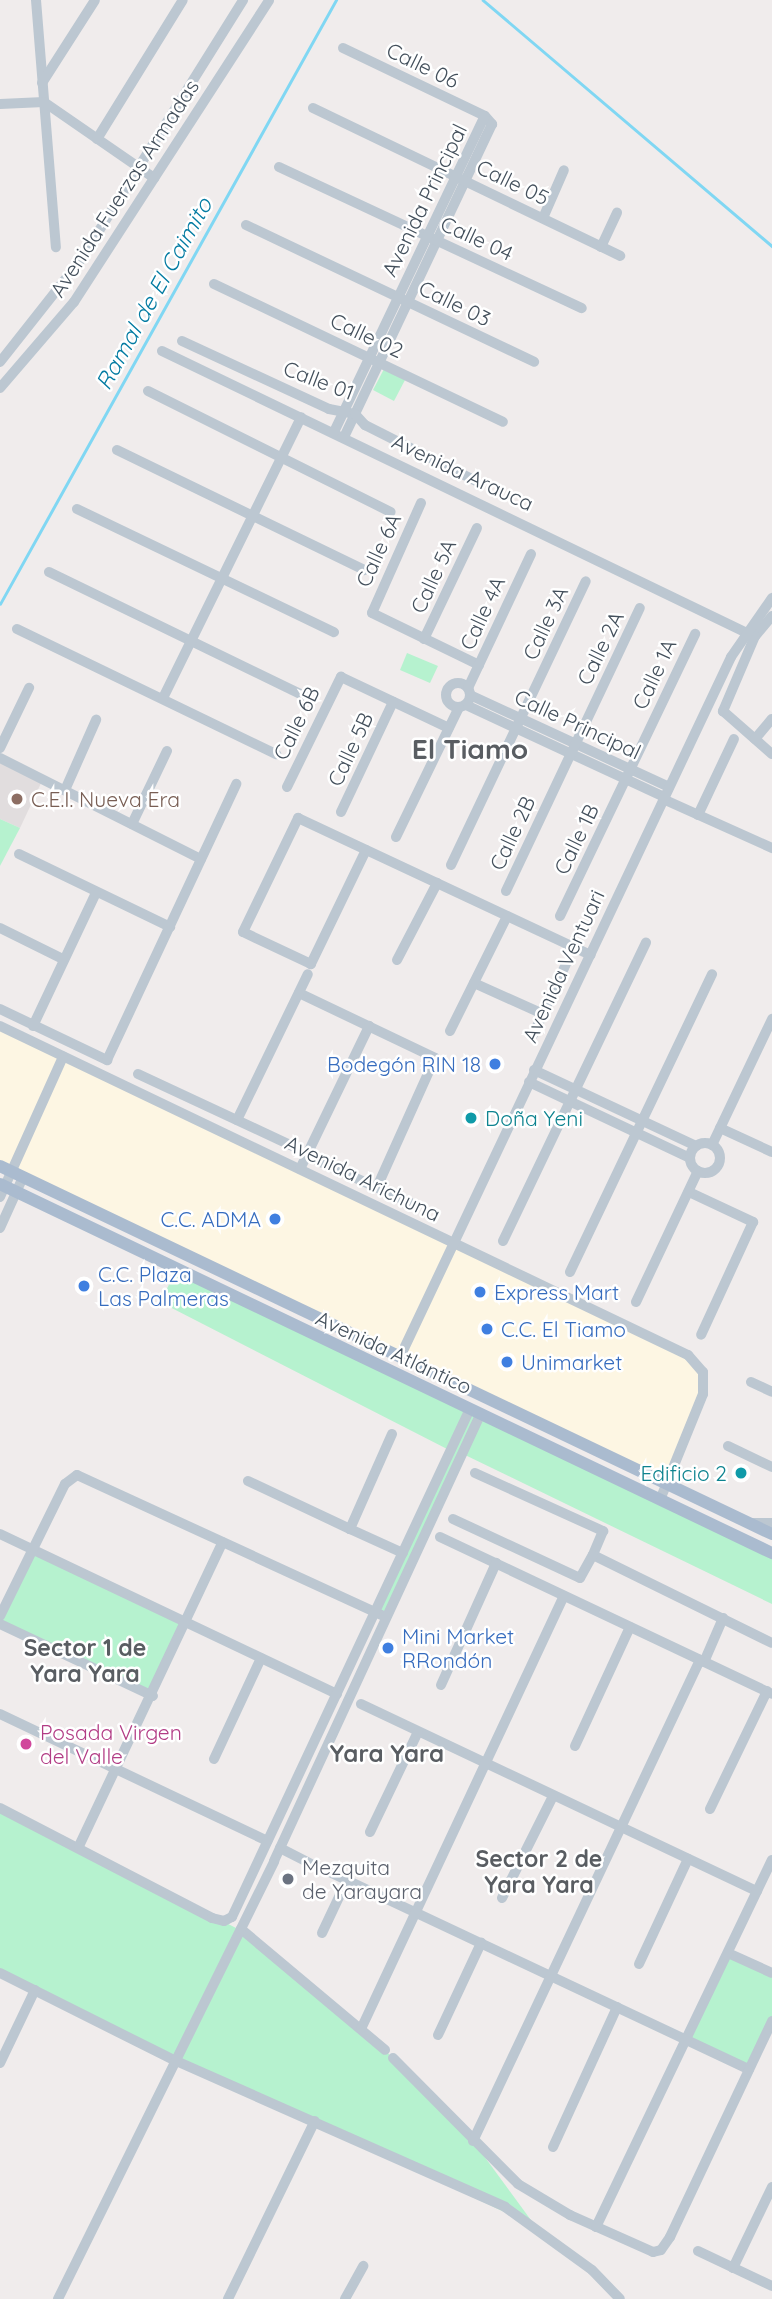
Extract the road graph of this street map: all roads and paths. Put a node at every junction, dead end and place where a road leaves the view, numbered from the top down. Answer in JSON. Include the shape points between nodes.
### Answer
{"nodes":[{"id":1,"x":36,"y":0,"type":"edge"},
{"id":2,"x":94,"y":0,"type":"edge"},
{"id":3,"x":183,"y":0,"type":"edge"},
{"id":4,"x":243,"y":0,"type":"edge"},
{"id":5,"x":269,"y":0,"type":"edge"},
{"id":6,"x":344,"y":48,"type":"dead end"},
{"id":7,"x":42,"y":83,"type":"junction"},
{"id":8,"x":44,"y":102,"type":"junction"},
{"id":9,"x":0,"y":104,"type":"edge"},
{"id":10,"x":313,"y":108,"type":"dead end"},
{"id":11,"x":485,"y":116,"type":"joint"},
{"id":12,"x":97,"y":139,"type":"junction"},
{"id":13,"x":279,"y":167,"type":"dead end"},
{"id":14,"x":139,"y":168,"type":"junction"},
{"id":15,"x":564,"y":170,"type":"dead end"},
{"id":16,"x":154,"y":178,"type":"junction"},
{"id":17,"x":461,"y":178,"type":"junction"},
{"id":18,"x":617,"y":214,"type":"dead end"},
{"id":19,"x":543,"y":218,"type":"junction"},
{"id":20,"x":246,"y":225,"type":"dead end"},
{"id":21,"x":432,"y":239,"type":"junction"},
{"id":22,"x":56,"y":247,"type":"dead end"},
{"id":23,"x":601,"y":247,"type":"junction"},
{"id":24,"x":620,"y":256,"type":"dead end"},
{"id":25,"x":214,"y":284,"type":"dead end"},
{"id":26,"x":404,"y":299,"type":"junction"},
{"id":27,"x":582,"y":308,"type":"dead end"},
{"id":28,"x":182,"y":341,"type":"dead end"},
{"id":29,"x":162,"y":351,"type":"dead end"},
{"id":30,"x":375,"y":360,"type":"junction"},
{"id":31,"x":0,"y":362,"type":"edge"},
{"id":32,"x":534,"y":362,"type":"dead end"},
{"id":33,"x":0,"y":388,"type":"edge"},
{"id":34,"x":148,"y":391,"type":"dead end"},
{"id":35,"x":350,"y":412,"type":"junction"},
{"id":36,"x":301,"y":416,"type":"junction"},
{"id":37,"x":503,"y":422,"type":"dead end"},
{"id":38,"x":339,"y":435,"type":"junction"},
{"id":39,"x":117,"y":450,"type":"dead end"},
{"id":40,"x":281,"y":457,"type":"junction"},
{"id":41,"x":476,"y":481,"type":"dead end"},
{"id":42,"x":421,"y":503,"type":"dead end"},
{"id":43,"x":77,"y":509,"type":"dead end"},
{"id":44,"x":391,"y":512,"type":"dead end"},
{"id":45,"x":253,"y":514,"type":"junction"},
{"id":46,"x":477,"y":528,"type":"dead end"},
{"id":47,"x":531,"y":554,"type":"dead end"},
{"id":48,"x":364,"y":570,"type":"dead end"},
{"id":49,"x":49,"y":572,"type":"dead end"},
{"id":50,"x":222,"y":577,"type":"junction"},
{"id":51,"x":586,"y":581,"type":"dead end"},
{"id":52,"x":772,"y":598,"type":"edge"},
{"id":53,"x":640,"y":608,"type":"dead end"},
{"id":54,"x":772,"y":617,"type":"edge"},
{"id":55,"x":17,"y":629,"type":"dead end"},
{"id":56,"x":334,"y":632,"type":"dead end"},
{"id":57,"x":745,"y":632,"type":"junction"},
{"id":58,"x":695,"y":634,"type":"dead end"},
{"id":59,"x":192,"y":639,"type":"junction"},
{"id":60,"x":424,"y":639,"type":"junction"},
{"id":61,"x":479,"y":665,"type":"junction"},
{"id":62,"x":29,"y":688,"type":"dead end"},
{"id":63,"x":304,"y":695,"type":"dead end"},
{"id":64,"x":163,"y":698,"type":"junction"},
{"id":65,"x":466,"y":699,"type":"junction"},
{"id":66,"x":393,"y":702,"type":"junction"},
{"id":67,"x":772,"y":719,"type":"edge"},
{"id":68,"x":96,"y":720,"type":"dead end"},
{"id":69,"x":518,"y":723,"type":"junction"},
{"id":70,"x":449,"y":728,"type":"junction"},
{"id":71,"x":734,"y":739,"type":"dead end"},
{"id":72,"x":755,"y":739,"type":"junction"},
{"id":73,"x":0,"y":748,"type":"edge"},
{"id":74,"x":573,"y":748,"type":"junction"},
{"id":75,"x":167,"y":751,"type":"dead end"},
{"id":76,"x":276,"y":754,"type":"dead end"},
{"id":77,"x":772,"y":754,"type":"edge"},
{"id":78,"x":0,"y":758,"type":"edge"},
{"id":79,"x":629,"y":774,"type":"junction"},
{"id":80,"x":236,"y":784,"type":"dead end"},
{"id":81,"x":286,"y":787,"type":"dead end"},
{"id":82,"x":65,"y":790,"type":"junction"},
{"id":83,"x":666,"y":794,"type":"junction"},
{"id":84,"x":341,"y":812,"type":"dead end"},
{"id":85,"x":698,"y":816,"type":"junction"},
{"id":86,"x":132,"y":824,"type":"junction"},
{"id":87,"x":396,"y":837,"type":"dead end"},
{"id":88,"x":772,"y":848,"type":"edge"},
{"id":89,"x":366,"y":850,"type":"junction"},
{"id":90,"x":19,"y":855,"type":"dead end"},
{"id":91,"x":201,"y":859,"type":"junction"},
{"id":92,"x":451,"y":865,"type":"dead end"},
{"id":93,"x":437,"y":883,"type":"junction"},
{"id":94,"x":506,"y":891,"type":"dead end"},
{"id":95,"x":96,"y":893,"type":"junction"},
{"id":96,"x":507,"y":916,"type":"junction"},
{"id":97,"x":560,"y":916,"type":"dead end"},
{"id":98,"x":170,"y":927,"type":"junction"},
{"id":99,"x":0,"y":928,"type":"edge"},
{"id":100,"x":646,"y":942,"type":"dead end"},
{"id":101,"x":590,"y":955,"type":"junction"},
{"id":102,"x":63,"y":959,"type":"junction"},
{"id":103,"x":397,"y":960,"type":"dead end"},
{"id":104,"x":566,"y":964,"type":"dead end"},
{"id":105,"x":308,"y":974,"type":"dead end"},
{"id":106,"x":712,"y":974,"type":"dead end"},
{"id":107,"x":474,"y":983,"type":"junction"},
{"id":108,"x":299,"y":993,"type":"junction"},
{"id":109,"x":0,"y":1009,"type":"edge"},
{"id":110,"x":543,"y":1014,"type":"junction"},
{"id":111,"x":772,"y":1019,"type":"edge"},
{"id":112,"x":0,"y":1026,"type":"edge"},
{"id":113,"x":33,"y":1026,"type":"junction"},
{"id":114,"x":369,"y":1026,"type":"junction"},
{"id":115,"x":450,"y":1031,"type":"dead end"},
{"id":116,"x":533,"y":1035,"type":"dead end"},
{"id":117,"x":63,"y":1057,"type":"junction"},
{"id":118,"x":534,"y":1070,"type":"junction"},
{"id":119,"x":138,"y":1074,"type":"dead end"},
{"id":120,"x":529,"y":1082,"type":"junction"},
{"id":121,"x":576,"y":1090,"type":"junction"},
{"id":122,"x":570,"y":1102,"type":"junction"},
{"id":123,"x":237,"y":1120,"type":"junction"},
{"id":124,"x":643,"y":1121,"type":"junction"},
{"id":125,"x":720,"y":1128,"type":"junction"},
{"id":126,"x":636,"y":1134,"type":"junction"},
{"id":127,"x":712,"y":1145,"type":"junction"},
{"id":128,"x":696,"y":1146,"type":"junction"},
{"id":129,"x":297,"y":1148,"type":"dead end"},
{"id":130,"x":772,"y":1152,"type":"edge"},
{"id":131,"x":690,"y":1158,"type":"junction"},
{"id":132,"x":318,"y":1161,"type":"dead end"},
{"id":133,"x":300,"y":1169,"type":"junction"},
{"id":134,"x":698,"y":1171,"type":"junction"},
{"id":135,"x":12,"y":1172,"type":"edge"},
{"id":136,"x":377,"y":1188,"type":"junction"},
{"id":137,"x":6,"y":1190,"type":"edge"},
{"id":138,"x":689,"y":1192,"type":"junction"},
{"id":139,"x":409,"y":1202,"type":"dead end"},
{"id":140,"x":0,"y":1228,"type":"edge"},
{"id":141,"x":503,"y":1241,"type":"dead end"},
{"id":142,"x":453,"y":1243,"type":"junction"},
{"id":143,"x":570,"y":1272,"type":"dead end"},
{"id":144,"x":636,"y":1302,"type":"dead end"},
{"id":145,"x":701,"y":1335,"type":"dead end"},
{"id":146,"x":400,"y":1357,"type":"junction"},
{"id":147,"x":751,"y":1382,"type":"dead end"},
{"id":148,"x":772,"y":1392,"type":"edge"},
{"id":149,"x":476,"y":1412,"type":"junction"},
{"id":150,"x":393,"y":1434,"type":"dead end"},
{"id":151,"x":728,"y":1446,"type":"dead end"},
{"id":152,"x":772,"y":1467,"type":"edge"},
{"id":153,"x":475,"y":1473,"type":"dead end"},
{"id":154,"x":248,"y":1481,"type":"dead end"},
{"id":155,"x":667,"y":1484,"type":"junction"},
{"id":156,"x":660,"y":1500,"type":"junction"},
{"id":157,"x":453,"y":1519,"type":"dead end"},
{"id":158,"x":750,"y":1523,"type":"junction"},
{"id":159,"x":772,"y":1523,"type":"edge"},
{"id":160,"x":350,"y":1529,"type":"junction"},
{"id":161,"x":0,"y":1534,"type":"edge"},
{"id":162,"x":772,"y":1534,"type":"edge"},
{"id":163,"x":440,"y":1537,"type":"dead end"},
{"id":164,"x":223,"y":1542,"type":"junction"},
{"id":165,"x":32,"y":1549,"type":"junction"},
{"id":166,"x":403,"y":1553,"type":"junction"},
{"id":167,"x":772,"y":1553,"type":"edge"},
{"id":168,"x":593,"y":1555,"type":"junction"},
{"id":169,"x":496,"y":1563,"type":"junction"},
{"id":170,"x":564,"y":1596,"type":"junction"},
{"id":171,"x":376,"y":1612,"type":"junction"},
{"id":172,"x":0,"y":1616,"type":"edge"},
{"id":173,"x":387,"y":1618,"type":"junction"},
{"id":174,"x":723,"y":1618,"type":"junction"},
{"id":175,"x":188,"y":1623,"type":"junction"},
{"id":176,"x":0,"y":1624,"type":"edge"},
{"id":177,"x":630,"y":1627,"type":"junction"},
{"id":178,"x":772,"y":1643,"type":"edge"},
{"id":179,"x":261,"y":1658,"type":"junction"},
{"id":180,"x":702,"y":1661,"type":"junction"},
{"id":181,"x":441,"y":1685,"type":"dead end"},
{"id":182,"x":769,"y":1693,"type":"edge"},
{"id":183,"x":337,"y":1694,"type":"junction"},
{"id":184,"x":153,"y":1696,"type":"junction"},
{"id":185,"x":361,"y":1704,"type":"dead end"},
{"id":186,"x":0,"y":1714,"type":"edge"},
{"id":187,"x":418,"y":1732,"type":"junction"},
{"id":188,"x":575,"y":1746,"type":"dead end"},
{"id":189,"x":214,"y":1759,"type":"dead end"},
{"id":190,"x":485,"y":1764,"type":"junction"},
{"id":191,"x":117,"y":1770,"type":"junction"},
{"id":192,"x":553,"y":1796,"type":"junction"},
{"id":193,"x":0,"y":1808,"type":"edge"},
{"id":194,"x":710,"y":1809,"type":"dead end"},
{"id":195,"x":621,"y":1829,"type":"junction"},
{"id":196,"x":370,"y":1832,"type":"dead end"},
{"id":197,"x":268,"y":1841,"type":"junction"},
{"id":198,"x":79,"y":1846,"type":"junction"},
{"id":199,"x":280,"y":1848,"type":"junction"},
{"id":200,"x":688,"y":1859,"type":"junction"},
{"id":201,"x":772,"y":1860,"type":"edge"},
{"id":202,"x":348,"y":1881,"type":"junction"},
{"id":203,"x":757,"y":1891,"type":"junction"},
{"id":204,"x":502,"y":1898,"type":"dead end"},
{"id":205,"x":415,"y":1912,"type":"junction"},
{"id":206,"x":241,"y":1929,"type":"junction"},
{"id":207,"x":322,"y":1933,"type":"dead end"},
{"id":208,"x":481,"y":1944,"type":"junction"},
{"id":209,"x":728,"y":1953,"type":"junction"},
{"id":210,"x":639,"y":1964,"type":"dead end"},
{"id":211,"x":0,"y":1973,"type":"edge"},
{"id":212,"x":772,"y":1973,"type":"edge"},
{"id":213,"x":551,"y":1977,"type":"junction"},
{"id":214,"x":35,"y":1990,"type":"junction"},
{"id":215,"x":617,"y":2007,"type":"junction"},
{"id":216,"x":772,"y":2021,"type":"edge"},
{"id":217,"x":361,"y":2029,"type":"junction"},
{"id":218,"x":438,"y":2035,"type":"dead end"},
{"id":219,"x":686,"y":2039,"type":"junction"},
{"id":220,"x":174,"y":2060,"type":"junction"},
{"id":221,"x":0,"y":2063,"type":"edge"},
{"id":222,"x":749,"y":2069,"type":"junction"},
{"id":223,"x":315,"y":2121,"type":"junction"},
{"id":224,"x":473,"y":2141,"type":"junction"},
{"id":225,"x":553,"y":2147,"type":"dead end"},
{"id":226,"x":772,"y":2187,"type":"edge"},
{"id":227,"x":596,"y":2227,"type":"junction"},
{"id":228,"x":698,"y":2251,"type":"dead end"},
{"id":229,"x":363,"y":2266,"type":"dead end"},
{"id":230,"x":733,"y":2268,"type":"junction"},
{"id":231,"x":772,"y":2286,"type":"edge"},
{"id":232,"x":58,"y":2299,"type":"edge"},
{"id":233,"x":228,"y":2299,"type":"edge"},
{"id":234,"x":345,"y":2299,"type":"edge"},
{"id":235,"x":620,"y":2299,"type":"edge"}],
"edges":[{"from":1,"to":7,"type":"street"},
{"from":2,"to":7,"type":"street"},
{"from":3,"to":12,"type":"street"},
{"from":4,"to":14,"type":"street","name":"Avenida Fuerzas Armadas"},
{"from":5,"to":16,"type":"street","name":"Avenida Fuerzas Armadas"},
{"from":6,"to":11,"type":"street","name":"Calle 06"},
{"from":7,"to":8,"type":"street"},
{"from":8,"to":9,"type":"street"},
{"from":8,"to":12,"type":"street"},
{"from":8,"to":22,"type":"street"},
{"from":10,"to":17,"type":"street","name":"Calle 05"},
{"from":11,"to":17,"type":"street","name":"Avenida Principal","via":[[492,126]]},
{"from":12,"to":14,"type":"street"},
{"from":13,"to":21,"type":"street","name":"Calle 04"},
{"from":14,"to":16,"type":"street"},
{"from":14,"to":31,"type":"street","name":"Avenida Fuerzas Armadas","via":[[54,298]]},
{"from":15,"to":19,"type":"street"},
{"from":16,"to":33,"type":"street","name":"Avenida Fuerzas Armadas","via":[[58,325]]},
{"from":17,"to":19,"type":"street","name":"Calle 05"},
{"from":17,"to":21,"type":"street","name":"Avenida Principal"},
{"from":18,"to":23,"type":"street"},
{"from":19,"to":23,"type":"street","name":"Calle 05"},
{"from":20,"to":26,"type":"street","name":"Calle 03"},
{"from":21,"to":26,"type":"street","name":"Avenida Principal"},
{"from":21,"to":27,"type":"street","name":"Calle 04"},
{"from":23,"to":24,"type":"street","name":"Calle 05"},
{"from":25,"to":30,"type":"street","name":"Calle 02"},
{"from":26,"to":30,"type":"street","name":"Avenida Principal"},
{"from":26,"to":32,"type":"street","name":"Calle 03"},
{"from":28,"to":35,"type":"street","name":"Calle 01","via":[[329,410]]},
{"from":29,"to":36,"type":"street","name":"Avenida Arauca"},
{"from":30,"to":35,"type":"street","name":"Avenida Principal"},
{"from":30,"to":37,"type":"street","name":"Calle 02"},
{"from":34,"to":40,"type":"street"},
{"from":35,"to":38,"type":"street","name":"Avenida Principal"},
{"from":35,"to":41,"type":"street","name":"Calle 01","via":[[365,425]]},
{"from":36,"to":38,"type":"street","name":"Avenida Arauca"},
{"from":36,"to":40,"type":"street"},
{"from":38,"to":57,"type":"street","name":"Avenida Arauca"},
{"from":39,"to":45,"type":"street"},
{"from":40,"to":44,"type":"street"},
{"from":40,"to":45,"type":"street"},
{"from":42,"to":60,"type":"street","name":"Calle 6A","via":[[372,613]]},
{"from":43,"to":50,"type":"street"},
{"from":45,"to":48,"type":"street"},
{"from":45,"to":50,"type":"street"},
{"from":46,"to":60,"type":"street","name":"Calle 5A"},
{"from":47,"to":61,"type":"street","name":"Calle 4A"},
{"from":49,"to":59,"type":"street"},
{"from":50,"to":56,"type":"street"},
{"from":50,"to":59,"type":"street"},
{"from":51,"to":69,"type":"street","name":"Calle 3A"},
{"from":52,"to":57,"type":"street","name":"Avenida Ventuari"},
{"from":53,"to":74,"type":"street","name":"Calle 2A"},
{"from":54,"to":72,"type":"street","via":[[750,645],[723,711]]},
{"from":55,"to":64,"type":"street"},
{"from":57,"to":83,"type":"street","name":"Avenida Ventuari"},
{"from":58,"to":79,"type":"street","name":"Calle 1A"},
{"from":59,"to":63,"type":"street"},
{"from":59,"to":64,"type":"street"},
{"from":60,"to":61,"type":"street"},
{"from":61,"to":65,"type":"street","name":"Calle 4A"},
{"from":62,"to":73,"type":"street"},
{"from":64,"to":76,"type":"street"},
{"from":65,"to":69,"type":"street","name":"Calle Principal"},
{"from":65,"to":70,"type":"street","name":"Calle 4A"},
{"from":66,"to":70,"type":"street"},
{"from":66,"to":81,"type":"street","name":"Calle 6B","via":[[341,677]]},
{"from":66,"to":84,"type":"street","name":"Calle 5B"},
{"from":67,"to":72,"type":"street"},
{"from":68,"to":82,"type":"street"},
{"from":69,"to":74,"type":"street","name":"Calle Principal"},
{"from":69,"to":92,"type":"street","name":"Calle 3A"},
{"from":70,"to":87,"type":"street","name":"Calle 4A"},
{"from":71,"to":85,"type":"street"},
{"from":72,"to":77,"type":"street"},
{"from":74,"to":79,"type":"street","name":"Calle Principal"},
{"from":74,"to":94,"type":"street","name":"Calle 2B"},
{"from":75,"to":86,"type":"street"},
{"from":78,"to":82,"type":"street"},
{"from":79,"to":83,"type":"street","name":"Calle Principal"},
{"from":79,"to":97,"type":"street","name":"Calle 1B"},
{"from":80,"to":91,"type":"street"},
{"from":82,"to":86,"type":"street"},
{"from":83,"to":85,"type":"street","name":"Calle Principal"},
{"from":83,"to":101,"type":"street","name":"Avenida Ventuari"},
{"from":85,"to":88,"type":"street","name":"Calle Principal"},
{"from":86,"to":91,"type":"street"},
{"from":89,"to":89,"type":"street","via":[[298,818],[243,932],[311,964]]},
{"from":89,"to":93,"type":"street"},
{"from":90,"to":95,"type":"street"},
{"from":91,"to":98,"type":"street"},
{"from":93,"to":96,"type":"street"},
{"from":93,"to":103,"type":"street"},
{"from":95,"to":98,"type":"street"},
{"from":95,"to":102,"type":"street"},
{"from":96,"to":101,"type":"street"},
{"from":96,"to":107,"type":"street"},
{"from":98,"to":113,"type":"street","via":[[107,1060]]},
{"from":99,"to":102,"type":"street"},
{"from":100,"to":121,"type":"street"},
{"from":101,"to":118,"type":"street","name":"Avenida Ventuari"},
{"from":102,"to":113,"type":"street"},
{"from":104,"to":110,"type":"street"},
{"from":105,"to":108,"type":"street"},
{"from":106,"to":124,"type":"street"},
{"from":107,"to":110,"type":"street"},
{"from":107,"to":115,"type":"street"},
{"from":108,"to":114,"type":"street"},
{"from":108,"to":123,"type":"street"},
{"from":109,"to":113,"type":"street"},
{"from":110,"to":116,"type":"street"},
{"from":111,"to":125,"type":"street"},
{"from":112,"to":117,"type":"street","name":"Avenida Arichuna"},
{"from":114,"to":133,"type":"street"},
{"from":114,"to":136,"type":"street","via":[[435,1058]]},
{"from":117,"to":133,"type":"street","name":"Avenida Arichuna"},
{"from":117,"to":135,"type":"street"},
{"from":118,"to":120,"type":"street","name":"Avenida Ventuari"},
{"from":118,"to":121,"type":"street"},
{"from":119,"to":123,"type":"street"},
{"from":120,"to":122,"type":"street"},
{"from":120,"to":142,"type":"street","name":"Avenida Ventuari"},
{"from":121,"to":122,"type":"street"},
{"from":121,"to":124,"type":"street"},
{"from":122,"to":126,"type":"street"},
{"from":122,"to":141,"type":"street"},
{"from":123,"to":129,"type":"street"},
{"from":124,"to":126,"type":"street"},
{"from":124,"to":128,"type":"street"},
{"from":125,"to":127,"type":"street"},
{"from":125,"to":130,"type":"street"},
{"from":126,"to":131,"type":"street"},
{"from":126,"to":143,"type":"street"},
{"from":127,"to":128,"type":"street"},
{"from":127,"to":134,"type":"street","via":[[719,1162],[709,1172]]},
{"from":128,"to":131,"type":"street"},
{"from":131,"to":134,"type":"street"},
{"from":132,"to":136,"type":"street"},
{"from":133,"to":142,"type":"street","name":"Avenida Arichuna"},
{"from":134,"to":138,"type":"street"},
{"from":135,"to":137,"type":"street"},
{"from":135,"to":146,"type":"main road","name":"Avenida Atlántico"},
{"from":136,"to":139,"type":"street"},
{"from":137,"to":140,"type":"street"},
{"from":137,"to":149,"type":"main road","name":"Avenida Atlántico"},
{"from":138,"to":144,"type":"street"},
{"from":138,"to":145,"type":"street","via":[[753,1222]]},
{"from":142,"to":146,"type":"street","name":"Avenida Ventuari"},
{"from":142,"to":155,"type":"street","name":"Avenida Arichuna","via":[[678,1349],[703,1372],[700,1404]]},
{"from":146,"to":155,"type":"main road","name":"Avenida Atlántico"},
{"from":147,"to":148,"type":"street"},
{"from":149,"to":156,"type":"main road","name":"Avenida Atlántico"},
{"from":149,"to":166,"type":"street"},
{"from":149,"to":173,"type":"street"},
{"from":150,"to":160,"type":"street"},
{"from":151,"to":152,"type":"street"},
{"from":153,"to":168,"type":"street","via":[[603,1531]]},
{"from":154,"to":160,"type":"street"},
{"from":155,"to":156,"type":"street"},
{"from":155,"to":158,"type":"main road","name":"Avenida Atlántico"},
{"from":156,"to":167,"type":"main road","name":"Avenida Atlántico"},
{"from":157,"to":168,"type":"street","via":[[580,1578]]},
{"from":158,"to":159,"type":"street"},
{"from":158,"to":162,"type":"main road","name":"Avenida Atlántico"},
{"from":160,"to":166,"type":"street"},
{"from":161,"to":165,"type":"street"},
{"from":163,"to":169,"type":"street"},
{"from":164,"to":165,"type":"street","via":[[77,1475],[65,1483]]},
{"from":164,"to":171,"type":"street"},
{"from":164,"to":175,"type":"street"},
{"from":165,"to":172,"type":"street"},
{"from":165,"to":175,"type":"street"},
{"from":166,"to":171,"type":"street"},
{"from":168,"to":174,"type":"street"},
{"from":169,"to":170,"type":"street"},
{"from":169,"to":181,"type":"street"},
{"from":170,"to":177,"type":"street"},
{"from":170,"to":190,"type":"street"},
{"from":171,"to":173,"type":"street"},
{"from":171,"to":183,"type":"street"},
{"from":173,"to":199,"type":"street"},
{"from":174,"to":178,"type":"street"},
{"from":174,"to":180,"type":"street"},
{"from":175,"to":179,"type":"street"},
{"from":175,"to":184,"type":"street"},
{"from":176,"to":184,"type":"street"},
{"from":177,"to":180,"type":"street"},
{"from":177,"to":188,"type":"street"},
{"from":179,"to":183,"type":"street"},
{"from":179,"to":189,"type":"street"},
{"from":180,"to":182,"type":"street"},
{"from":180,"to":195,"type":"street"},
{"from":182,"to":194,"type":"street"},
{"from":183,"to":197,"type":"street"},
{"from":184,"to":191,"type":"street"},
{"from":185,"to":187,"type":"street"},
{"from":186,"to":191,"type":"street"},
{"from":187,"to":190,"type":"street"},
{"from":187,"to":196,"type":"street"},
{"from":190,"to":192,"type":"street"},
{"from":190,"to":205,"type":"street"},
{"from":191,"to":197,"type":"street"},
{"from":191,"to":198,"type":"street"},
{"from":192,"to":195,"type":"street"},
{"from":192,"to":204,"type":"street"},
{"from":193,"to":198,"type":"street"},
{"from":195,"to":200,"type":"street"},
{"from":195,"to":213,"type":"street"},
{"from":197,"to":198,"type":"street","via":[[235,1912],[224,1921]]},
{"from":199,"to":202,"type":"street"},
{"from":199,"to":206,"type":"street"},
{"from":200,"to":203,"type":"street"},
{"from":200,"to":210,"type":"street"},
{"from":201,"to":203,"type":"street"},
{"from":202,"to":205,"type":"street"},
{"from":202,"to":207,"type":"street"},
{"from":203,"to":209,"type":"street"},
{"from":205,"to":208,"type":"street"},
{"from":205,"to":217,"type":"street"},
{"from":206,"to":217,"type":"street"},
{"from":206,"to":220,"type":"street"},
{"from":208,"to":213,"type":"street"},
{"from":208,"to":218,"type":"street"},
{"from":209,"to":212,"type":"street"},
{"from":209,"to":219,"type":"street"},
{"from":211,"to":214,"type":"street"},
{"from":213,"to":215,"type":"street"},
{"from":213,"to":224,"type":"street"},
{"from":214,"to":220,"type":"street"},
{"from":214,"to":221,"type":"street"},
{"from":215,"to":219,"type":"street"},
{"from":215,"to":225,"type":"street"},
{"from":216,"to":222,"type":"street"},
{"from":217,"to":224,"type":"street"},
{"from":219,"to":222,"type":"street"},
{"from":219,"to":227,"type":"street"},
{"from":220,"to":223,"type":"street"},
{"from":220,"to":232,"type":"street"},
{"from":222,"to":227,"type":"street","via":[[661,2250],[648,2251]]},
{"from":223,"to":233,"type":"street"},
{"from":223,"to":235,"type":"street","via":[[505,2207],[572,2254]]},
{"from":224,"to":227,"type":"street","via":[[526,2190]]},
{"from":226,"to":230,"type":"street"},
{"from":228,"to":230,"type":"street"},
{"from":229,"to":234,"type":"street"},
{"from":230,"to":231,"type":"street"}]}
